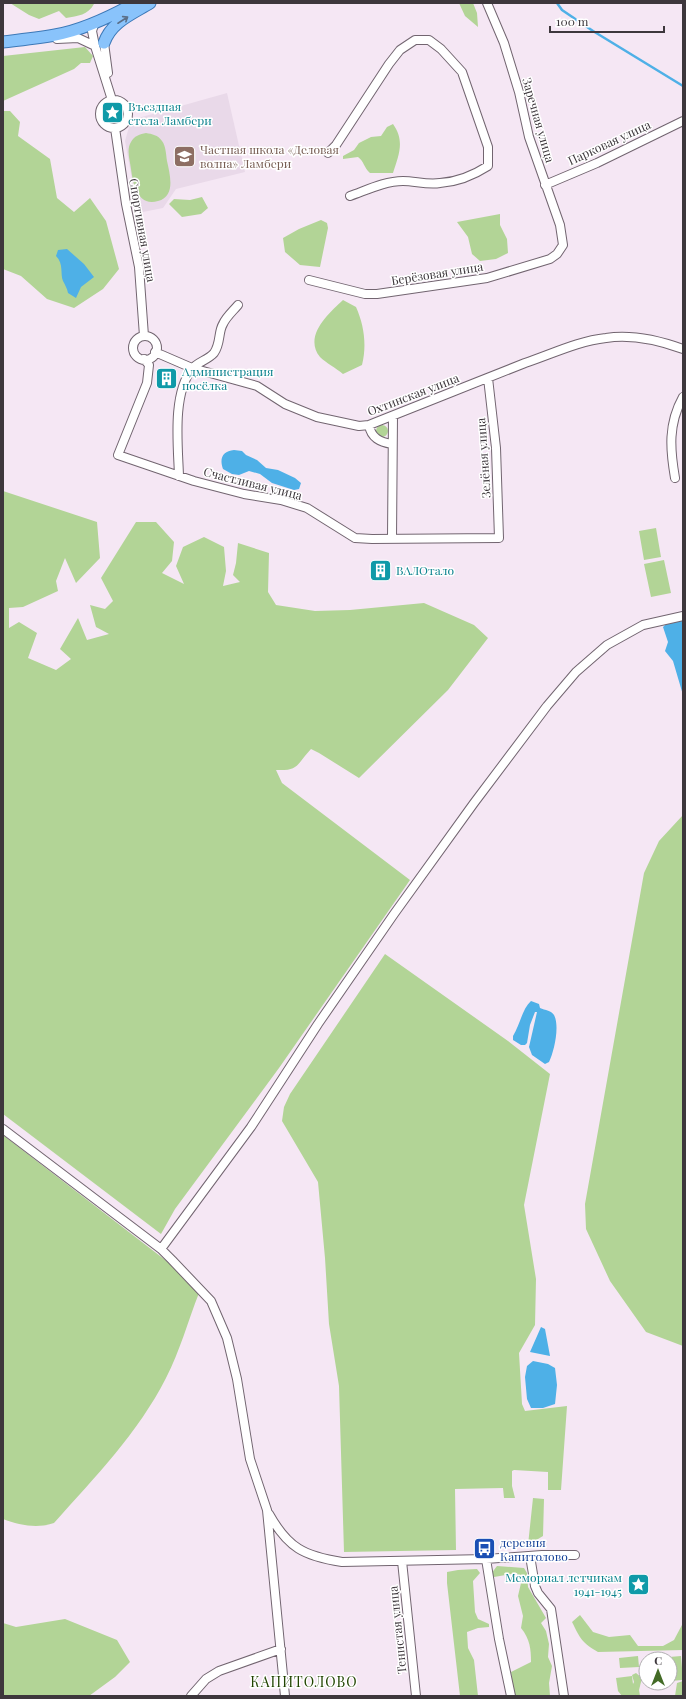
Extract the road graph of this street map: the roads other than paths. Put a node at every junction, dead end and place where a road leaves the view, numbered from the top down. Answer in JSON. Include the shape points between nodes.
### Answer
{"nodes":[{"id":1,"x":135,"y":3,"type":"edge"},
{"id":2,"x":150,"y":3,"type":"edge"},
{"id":3,"x":487,"y":3,"type":"edge"},
{"id":4,"x":95,"y":22,"type":"junction"},
{"id":5,"x":42,"y":37,"type":"junction"},
{"id":6,"x":3,"y":42,"type":"edge"},
{"id":7,"x":100,"y":45,"type":"junction"},
{"id":8,"x":111,"y":96,"type":"junction"},
{"id":9,"x":683,"y":121,"type":"edge"},
{"id":10,"x":115,"y":128,"type":"junction"},
{"id":11,"x":328,"y":153,"type":"dead end"},
{"id":12,"x":545,"y":185,"type":"junction"},
{"id":13,"x":350,"y":196,"type":"dead end"},
{"id":14,"x":563,"y":245,"type":"joint"},
{"id":15,"x":309,"y":280,"type":"dead end"},
{"id":16,"x":238,"y":305,"type":"dead end"},
{"id":17,"x":144,"y":336,"type":"junction"},
{"id":18,"x":683,"y":349,"type":"edge"},
{"id":19,"x":156,"y":352,"type":"junction"},
{"id":20,"x":144,"y":360,"type":"junction"},
{"id":21,"x":192,"y":368,"type":"junction"},
{"id":22,"x":488,"y":378,"type":"junction"},
{"id":23,"x":683,"y":397,"type":"edge"},
{"id":24,"x":393,"y":416,"type":"junction"},
{"id":25,"x":369,"y":425,"type":"junction"},
{"id":26,"x":392,"y":444,"type":"junction"},
{"id":27,"x":179,"y":476,"type":"junction"},
{"id":28,"x":675,"y":478,"type":"dead end"},
{"id":29,"x":392,"y":538,"type":"junction"},
{"id":30,"x":499,"y":538,"type":"joint"},
{"id":31,"x":683,"y":616,"type":"edge"},
{"id":32,"x":3,"y":1129,"type":"edge"},
{"id":33,"x":160,"y":1249,"type":"junction"},
{"id":34,"x":267,"y":1510,"type":"junction"},
{"id":35,"x":575,"y":1555,"type":"dead end"},
{"id":36,"x":530,"y":1556,"type":"junction"},
{"id":37,"x":486,"y":1559,"type":"junction"},
{"id":38,"x":402,"y":1561,"type":"junction"},
{"id":39,"x":281,"y":1649,"type":"junction"},
{"id":40,"x":191,"y":1696,"type":"edge"},
{"id":41,"x":285,"y":1696,"type":"edge"},
{"id":42,"x":416,"y":1696,"type":"edge"},
{"id":43,"x":511,"y":1696,"type":"edge"},
{"id":44,"x":564,"y":1696,"type":"edge"}],
"edges":[{"from":1,"to":4,"type":"main road"},
{"from":7,"to":2,"type":"main road","one_way":true,"via":[[114,26]]},
{"from":3,"to":12,"type":"street","name":"Заречная улица","via":[[504,43]]},
{"from":4,"to":5,"type":"main road"},
{"from":4,"to":7,"type":"main road","via":[[102,29]]},
{"from":5,"to":6,"type":"main road"},
{"from":5,"to":7,"type":"street","via":[[78,38]]},
{"from":7,"to":8,"type":"street"},
{"from":8,"to":10,"type":"street","via":[[101,107],[99,114],[101,122],[107,127]]},
{"from":8,"to":10,"type":"street","via":[[121,102],[128,114],[126,121]]},
{"from":9,"to":12,"type":"street","name":"Парковая улица"},
{"from":10,"to":17,"type":"street","name":"Спортивная улица","via":[[126,204],[139,267]]},
{"from":11,"to":13,"type":"street","via":[[336,145],[388,64],[400,50],[415,40],[429,40],[462,72],[488,147],[488,166],[476,174],[439,184],[403,180],[389,182]]},
{"from":12,"to":14,"type":"street","name":"Заречная улица","via":[[560,225]]},
{"from":14,"to":15,"type":"street","name":"Берёзовая улица","via":[[550,259],[488,278],[377,294],[365,294]]},
{"from":16,"to":21,"type":"street","via":[[222,325],[215,352]]},
{"from":17,"to":19,"type":"street","via":[[153,339]]},
{"from":17,"to":20,"type":"street","via":[[137,338],[133,349],[135,354]]},
{"from":18,"to":22,"type":"street","name":"Охтинская улица","via":[[650,339],[626,336],[607,338],[584,342]]},
{"from":19,"to":20,"type":"street"},
{"from":19,"to":21,"type":"street","name":"Охтинская улица"},
{"from":20,"to":27,"type":"street","name":"Счастливая улица","via":[[149,365],[147,383],[118,455]]},
{"from":21,"to":25,"type":"street","name":"Охтинская улица","via":[[257,386],[285,404],[317,417],[346,424]]},
{"from":21,"to":27,"type":"street","via":[[182,390],[178,412]]},
{"from":22,"to":24,"type":"street","name":"Охтинская улица"},
{"from":22,"to":30,"type":"street","name":"Зелёная улица","via":[[496,448]]},
{"from":23,"to":28,"type":"street","via":[[675,417],[671,438]]},
{"from":24,"to":25,"type":"street","name":"Охтинская улица"},
{"from":24,"to":26,"type":"street"},
{"from":25,"to":26,"type":"street","via":[[374,438]]},
{"from":26,"to":29,"type":"street"},
{"from":27,"to":29,"type":"street","name":"Счастливая улица","via":[[307,508],[355,538]]},
{"from":29,"to":30,"type":"street","name":"Счастливая улица"},
{"from":31,"to":33,"type":"street","via":[[643,625],[607,645],[576,672],[547,706],[394,914],[251,1127]]},
{"from":32,"to":33,"type":"street"},
{"from":33,"to":34,"type":"street","via":[[211,1301],[227,1338],[237,1379],[250,1459]]},
{"from":34,"to":38,"type":"street","via":[[289,1542],[303,1552],[322,1559],[342,1562]]},
{"from":34,"to":39,"type":"street"},
{"from":35,"to":36,"type":"street"},
{"from":36,"to":37,"type":"street"},
{"from":36,"to":44,"type":"street","via":[[535,1586],[551,1609]]},
{"from":37,"to":38,"type":"street"},
{"from":37,"to":43,"type":"street"},
{"from":38,"to":42,"type":"street","name":"Тенистая улица"},
{"from":39,"to":40,"type":"street","via":[[219,1671],[206,1679]]},
{"from":39,"to":41,"type":"street"}]}
